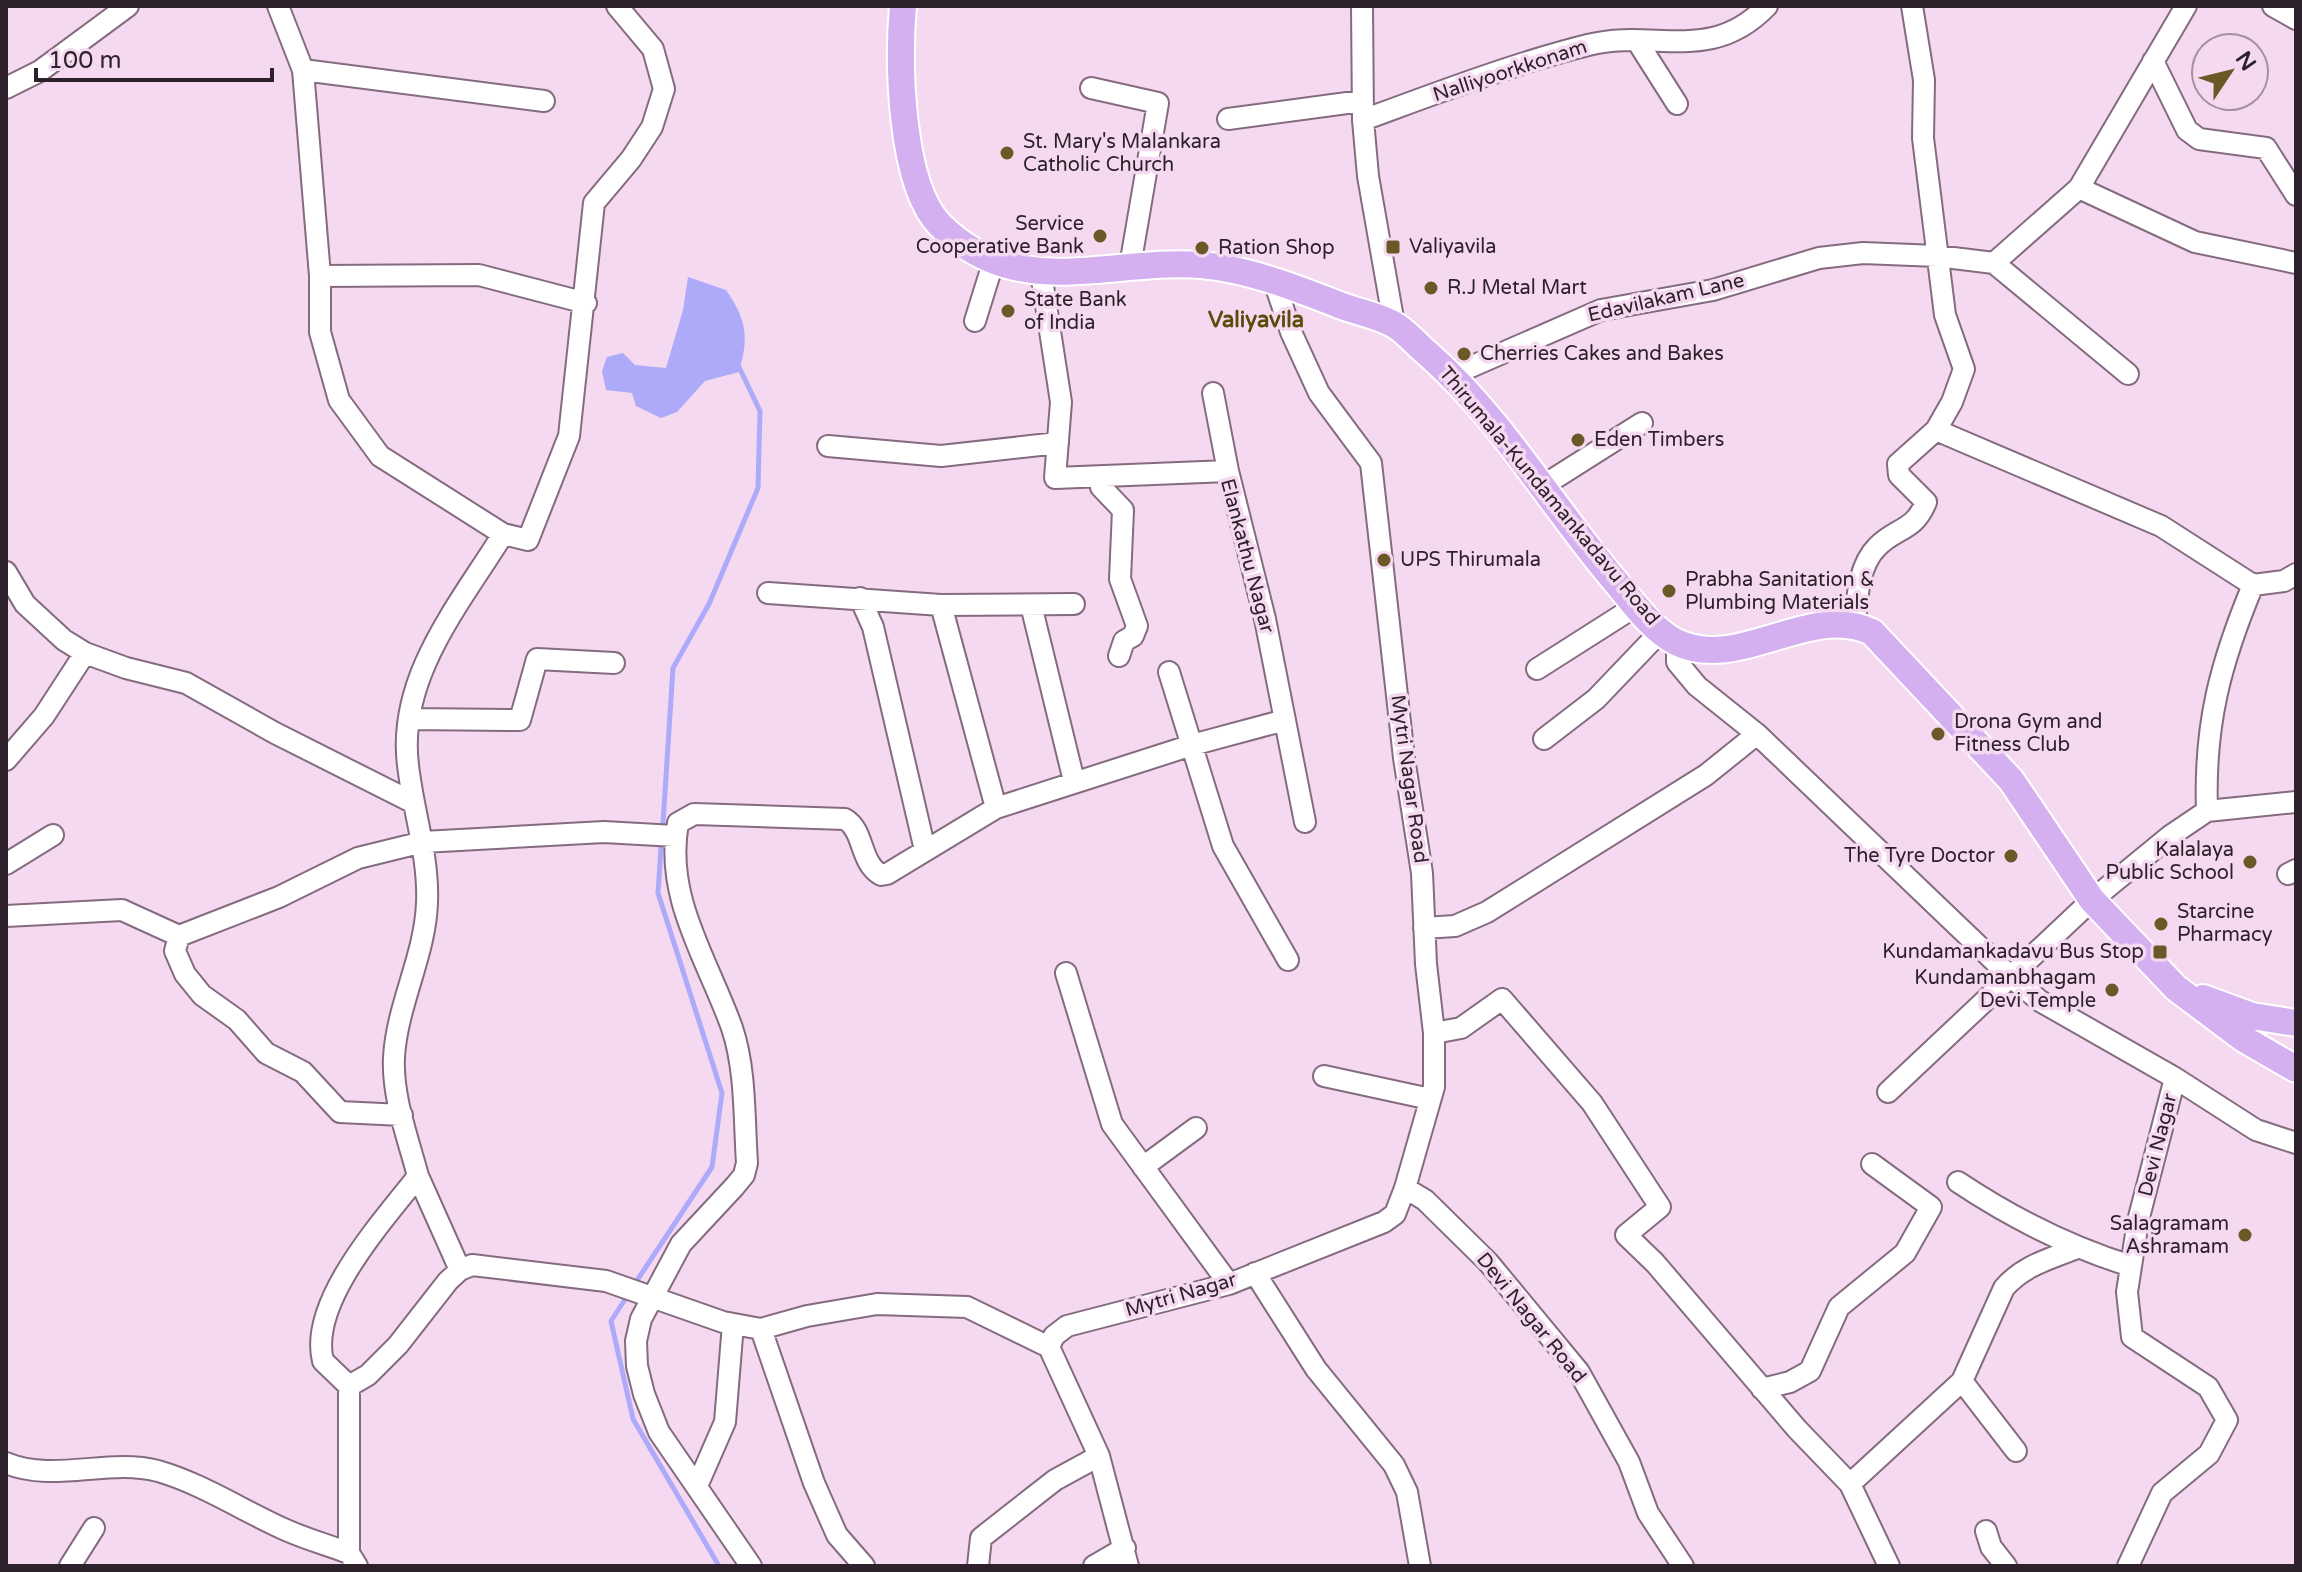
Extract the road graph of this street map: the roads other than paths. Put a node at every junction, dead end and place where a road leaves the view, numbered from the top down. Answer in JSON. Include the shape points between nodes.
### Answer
{"nodes":[{"id":1,"x":128,"y":6,"type":"edge"},
{"id":2,"x":278,"y":6,"type":"edge"},
{"id":3,"x":617,"y":6,"type":"edge"},
{"id":4,"x":903,"y":6,"type":"edge"},
{"id":5,"x":1362,"y":6,"type":"edge"},
{"id":6,"x":1767,"y":6,"type":"edge"},
{"id":7,"x":1912,"y":6,"type":"edge"},
{"id":8,"x":2186,"y":6,"type":"edge"},
{"id":9,"x":2273,"y":6,"type":"edge"},
{"id":10,"x":2296,"y":19,"type":"edge"},
{"id":11,"x":1637,"y":41,"type":"junction"},
{"id":12,"x":2153,"y":61,"type":"junction"},
{"id":13,"x":303,"y":70,"type":"junction"},
{"id":14,"x":6,"y":88,"type":"edge"},
{"id":15,"x":1091,"y":88,"type":"dead end"},
{"id":16,"x":544,"y":101,"type":"dead end"},
{"id":17,"x":1677,"y":104,"type":"dead end"},
{"id":18,"x":1362,"y":110,"type":"junction"},
{"id":19,"x":1228,"y":119,"type":"dead end"},
{"id":20,"x":2079,"y":188,"type":"junction"},
{"id":21,"x":2296,"y":195,"type":"edge"},
{"id":22,"x":1937,"y":256,"type":"junction"},
{"id":23,"x":994,"y":260,"type":"junction"},
{"id":24,"x":1994,"y":263,"type":"junction"},
{"id":25,"x":2296,"y":263,"type":"edge"},
{"id":26,"x":1130,"y":266,"type":"junction"},
{"id":27,"x":1041,"y":273,"type":"junction"},
{"id":28,"x":320,"y":276,"type":"junction"},
{"id":29,"x":1274,"y":281,"type":"junction"},
{"id":30,"x":586,"y":303,"type":"junction"},
{"id":31,"x":975,"y":321,"type":"dead end"},
{"id":32,"x":1394,"y":324,"type":"junction"},
{"id":33,"x":2128,"y":374,"type":"dead end"},
{"id":34,"x":1452,"y":375,"type":"junction"},
{"id":35,"x":1213,"y":393,"type":"dead end"},
{"id":36,"x":1642,"y":423,"type":"dead end"},
{"id":37,"x":1936,"y":430,"type":"junction"},
{"id":38,"x":1058,"y":443,"type":"junction"},
{"id":39,"x":828,"y":446,"type":"dead end"},
{"id":40,"x":1228,"y":471,"type":"junction"},
{"id":41,"x":1103,"y":477,"type":"junction"},
{"id":42,"x":1541,"y":487,"type":"junction"},
{"id":43,"x":503,"y":534,"type":"junction"},
{"id":44,"x":6,"y":572,"type":"edge"},
{"id":45,"x":2296,"y":574,"type":"edge"},
{"id":46,"x":2253,"y":585,"type":"junction"},
{"id":47,"x":768,"y":593,"type":"dead end"},
{"id":48,"x":860,"y":598,"type":"junction"},
{"id":49,"x":1074,"y":604,"type":"dead end"},
{"id":50,"x":941,"y":605,"type":"junction"},
{"id":51,"x":1031,"y":605,"type":"junction"},
{"id":52,"x":1636,"y":606,"type":"junction"},
{"id":53,"x":1855,"y":624,"type":"junction"},
{"id":54,"x":1669,"y":637,"type":"junction"},
{"id":55,"x":85,"y":653,"type":"junction"},
{"id":56,"x":1119,"y":656,"type":"dead end"},
{"id":57,"x":614,"y":663,"type":"dead end"},
{"id":58,"x":1537,"y":669,"type":"dead end"},
{"id":59,"x":1169,"y":672,"type":"dead end"},
{"id":60,"x":410,"y":719,"type":"junction"},
{"id":61,"x":1285,"y":720,"type":"junction"},
{"id":62,"x":1757,"y":734,"type":"junction"},
{"id":63,"x":1544,"y":739,"type":"dead end"},
{"id":64,"x":1192,"y":745,"type":"junction"},
{"id":65,"x":6,"y":760,"type":"edge"},
{"id":66,"x":1074,"y":781,"type":"junction"},
{"id":67,"x":2296,"y":802,"type":"edge"},
{"id":68,"x":414,"y":803,"type":"junction"},
{"id":69,"x":996,"y":808,"type":"junction"},
{"id":70,"x":2207,"y":811,"type":"junction"},
{"id":71,"x":1305,"y":822,"type":"dead end"},
{"id":72,"x":53,"y":835,"type":"dead end"},
{"id":73,"x":675,"y":836,"type":"junction"},
{"id":74,"x":423,"y":842,"type":"junction"},
{"id":75,"x":925,"y":850,"type":"junction"},
{"id":76,"x":6,"y":864,"type":"edge"},
{"id":77,"x":2092,"y":900,"type":"junction"},
{"id":78,"x":6,"y":916,"type":"edge"},
{"id":79,"x":1424,"y":928,"type":"junction"},
{"id":80,"x":179,"y":936,"type":"junction"},
{"id":81,"x":1288,"y":960,"type":"dead end"},
{"id":82,"x":1066,"y":973,"type":"dead end"},
{"id":83,"x":2010,"y":976,"type":"junction"},
{"id":84,"x":2176,"y":988,"type":"junction"},
{"id":85,"x":2296,"y":1023,"type":"edge"},
{"id":86,"x":1434,"y":1033,"type":"junction"},
{"id":87,"x":2296,"y":1069,"type":"edge"},
{"id":88,"x":1324,"y":1076,"type":"dead end"},
{"id":89,"x":2175,"y":1078,"type":"junction"},
{"id":90,"x":1888,"y":1092,"type":"dead end"},
{"id":91,"x":1430,"y":1099,"type":"junction"},
{"id":92,"x":402,"y":1115,"type":"junction"},
{"id":93,"x":1196,"y":1128,"type":"dead end"},
{"id":94,"x":2296,"y":1143,"type":"edge"},
{"id":95,"x":1872,"y":1164,"type":"dead end"},
{"id":96,"x":1143,"y":1167,"type":"junction"},
{"id":97,"x":418,"y":1176,"type":"junction"},
{"id":98,"x":1958,"y":1182,"type":"dead end"},
{"id":99,"x":1405,"y":1188,"type":"junction"},
{"id":100,"x":2077,"y":1248,"type":"junction"},
{"id":101,"x":1320,"y":1250,"type":"joint"},
{"id":102,"x":2131,"y":1266,"type":"junction"},
{"id":103,"x":460,"y":1270,"type":"junction"},
{"id":104,"x":1255,"y":1273,"type":"junction"},
{"id":105,"x":1229,"y":1284,"type":"junction"},
{"id":106,"x":654,"y":1298,"type":"junction"},
{"id":107,"x":733,"y":1324,"type":"junction"},
{"id":108,"x":761,"y":1329,"type":"junction"},
{"id":109,"x":1049,"y":1347,"type":"junction"},
{"id":110,"x":1962,"y":1381,"type":"junction"},
{"id":111,"x":349,"y":1386,"type":"junction"},
{"id":112,"x":1762,"y":1389,"type":"junction"},
{"id":113,"x":2016,"y":1451,"type":"dead end"},
{"id":114,"x":1099,"y":1456,"type":"junction"},
{"id":115,"x":6,"y":1463,"type":"edge"},
{"id":116,"x":1850,"y":1484,"type":"junction"},
{"id":117,"x":697,"y":1486,"type":"junction"},
{"id":118,"x":94,"y":1528,"type":"dead end"},
{"id":119,"x":1986,"y":1531,"type":"dead end"},
{"id":120,"x":1126,"y":1557,"type":"edge"},
{"id":121,"x":353,"y":1560,"type":"edge"},
{"id":122,"x":70,"y":1566,"type":"edge"},
{"id":123,"x":751,"y":1566,"type":"edge"},
{"id":124,"x":864,"y":1566,"type":"edge"},
{"id":125,"x":978,"y":1566,"type":"edge"},
{"id":126,"x":1094,"y":1566,"type":"edge"},
{"id":127,"x":1420,"y":1566,"type":"edge"},
{"id":128,"x":1683,"y":1566,"type":"edge"},
{"id":129,"x":1889,"y":1566,"type":"edge"},
{"id":130,"x":2006,"y":1566,"type":"edge"},
{"id":131,"x":2128,"y":1566,"type":"edge"}],
"edges":[{"from":1,"to":14,"type":"street","via":[[40,71]]},
{"from":2,"to":13,"type":"street"},
{"from":3,"to":30,"type":"street","via":[[653,49],[664,89],[652,127],[594,203]]},
{"from":4,"to":23,"type":"main road","name":"Thirumala-Kundamankadavu Road","via":[[900,36],[909,153],[918,190],[941,226]]},
{"from":5,"to":18,"type":"street"},
{"from":6,"to":11,"type":"street","name":"Nalliyoorkkonam","via":[[1738,28],[1708,41]]},
{"from":7,"to":22,"type":"street","via":[[1924,80],[1923,138]]},
{"from":8,"to":12,"type":"street"},
{"from":9,"to":10,"type":"street"},
{"from":11,"to":17,"type":"street"},
{"from":11,"to":18,"type":"street","name":"Nalliyoorkkonam","via":[[1591,44]]},
{"from":12,"to":20,"type":"street"},
{"from":12,"to":21,"type":"street","via":[[2187,130],[2199,139],[2266,148]]},
{"from":13,"to":16,"type":"street"},
{"from":13,"to":28,"type":"street"},
{"from":15,"to":26,"type":"street","via":[[1158,103]]},
{"from":18,"to":19,"type":"street","name":"Nalliyoorkkonam"},
{"from":18,"to":32,"type":"street","via":[[1372,205]]},
{"from":20,"to":24,"type":"street"},
{"from":20,"to":25,"type":"street","via":[[2195,242]]},
{"from":22,"to":24,"type":"street","name":"Edavilakam Lane"},
{"from":22,"to":34,"type":"street","name":"Edavilakam Lane","via":[[1863,253],[1819,258],[1713,290],[1601,310]]},
{"from":22,"to":37,"type":"street","via":[[1945,315],[1964,369]]},
{"from":23,"to":27,"type":"main road","name":"Thirumala-Kundamankadavu Road"},
{"from":23,"to":31,"type":"street"},
{"from":24,"to":33,"type":"street"},
{"from":26,"to":27,"type":"main road","name":"Thirumala-Kundamankadavu Road","via":[[1084,274]]},
{"from":26,"to":29,"type":"main road","name":"Thirumala-Kundamankadavu Road","via":[[1203,265]]},
{"from":27,"to":38,"type":"street","name":"Elankathu Nagar","via":[[1061,402]]},
{"from":28,"to":30,"type":"street","via":[[479,275]]},
{"from":28,"to":43,"type":"street","via":[[320,332],[339,400],[380,456]]},
{"from":29,"to":32,"type":"main road","name":"Thirumala-Kundamankadavu Road"},
{"from":29,"to":79,"type":"street","name":"Mytri Nagar Road","via":[[1319,393],[1371,463],[1422,873]]},
{"from":30,"to":43,"type":"street","via":[[569,436],[528,540]]},
{"from":32,"to":34,"type":"main road","name":"Thirumala-Kundamankadavu Road"},
{"from":34,"to":42,"type":"main road","name":"Thirumala-Kundamankadavu Road"},
{"from":35,"to":40,"type":"street"},
{"from":36,"to":42,"type":"street"},
{"from":37,"to":46,"type":"street","via":[[2161,526]]},
{"from":37,"to":53,"type":"street","via":[[1898,464],[1899,475],[1926,502],[1916,522],[1876,548],[1859,584]]},
{"from":38,"to":39,"type":"street","via":[[941,456]]},
{"from":38,"to":41,"type":"street","name":"Elankathu Nagar","via":[[1055,478]]},
{"from":40,"to":41,"type":"street","name":"Elankathu Nagar"},
{"from":40,"to":61,"type":"street","name":"Elankathu Nagar"},
{"from":41,"to":56,"type":"street","via":[[1101,487],[1123,510],[1120,579],[1137,626]]},
{"from":42,"to":52,"type":"main road","name":"Thirumala-Kundamankadavu Road"},
{"from":43,"to":60,"type":"street","via":[[433,643]]},
{"from":44,"to":55,"type":"street","via":[[25,604]]},
{"from":45,"to":46,"type":"street"},
{"from":46,"to":70,"type":"street","via":[[2224,657],[2208,726]]},
{"from":47,"to":48,"type":"street"},
{"from":48,"to":50,"type":"street"},
{"from":48,"to":75,"type":"street","via":[[873,627]]},
{"from":49,"to":51,"type":"street"},
{"from":50,"to":51,"type":"street"},
{"from":50,"to":69,"type":"street"},
{"from":51,"to":66,"type":"street"},
{"from":52,"to":54,"type":"main road","name":"Thirumala-Kundamankadavu Road"},
{"from":52,"to":58,"type":"street"},
{"from":53,"to":54,"type":"main road","name":"Thirumala-Kundamankadavu Road","via":[[1828,623],[1724,648],[1700,648]]},
{"from":53,"to":77,"type":"main road","via":[[1872,632],[2011,780]]},
{"from":54,"to":62,"type":"street","name":"Devi Nagar","via":[[1677,662],[1697,686]]},
{"from":54,"to":63,"type":"street"},
{"from":55,"to":65,"type":"street","via":[[44,716]]},
{"from":55,"to":68,"type":"street","via":[[186,683]]},
{"from":57,"to":60,"type":"street","via":[[537,659],[520,720]]},
{"from":59,"to":64,"type":"street"},
{"from":60,"to":68,"type":"street","via":[[407,762]]},
{"from":61,"to":64,"type":"street"},
{"from":61,"to":71,"type":"street","name":"Elankathu Nagar"},
{"from":62,"to":79,"type":"street","via":[[1706,775],[1487,912],[1455,926]]},
{"from":62,"to":83,"type":"street","name":"Devi Nagar"},
{"from":64,"to":66,"type":"street"},
{"from":64,"to":81,"type":"street","via":[[1223,846]]},
{"from":66,"to":69,"type":"street"},
{"from":67,"to":70,"type":"street"},
{"from":68,"to":74,"type":"street"},
{"from":69,"to":75,"type":"street"},
{"from":70,"to":77,"type":"street"},
{"from":72,"to":76,"type":"street"},
{"from":73,"to":74,"type":"street","via":[[604,832]]},
{"from":73,"to":75,"type":"street","via":[[678,823],[694,814],[851,822],[868,864],[881,875]]},
{"from":73,"to":106,"type":"street","via":[[679,897],[733,1031],[747,1163],[744,1175],[681,1244]]},
{"from":74,"to":80,"type":"street","via":[[358,858],[279,897]]},
{"from":74,"to":92,"type":"street","via":[[427,903],[394,1057]]},
{"from":77,"to":83,"type":"street"},
{"from":77,"to":84,"type":"main road"},
{"from":78,"to":80,"type":"street","via":[[122,910]]},
{"from":79,"to":86,"type":"street","name":"Mytri Nagar Road"},
{"from":80,"to":92,"type":"street","via":[[175,951],[185,974],[266,1053],[303,1072],[340,1112]]},
{"from":82,"to":96,"type":"street","via":[[1112,1124]]},
{"from":83,"to":89,"type":"street","name":"Devi Nagar","via":[[2040,1001]]},
{"from":83,"to":90,"type":"street"},
{"from":84,"to":85,"type":"main road","via":[[2252,1016]]},
{"from":84,"to":87,"type":"main road","via":[[2244,1039]]},
{"from":86,"to":91,"type":"street","name":"Mytri Nagar Road"},
{"from":86,"to":112,"type":"street","via":[[1461,1028],[1502,999],[1592,1103],[1660,1207],[1626,1235]]},
{"from":88,"to":91,"type":"street"},
{"from":89,"to":94,"type":"street","via":[[2256,1130]]},
{"from":89,"to":102,"type":"street","name":"Devi Nagar"},
{"from":91,"to":99,"type":"street","name":"Mytri Nagar Road"},
{"from":92,"to":97,"type":"street"},
{"from":93,"to":96,"type":"street"},
{"from":95,"to":112,"type":"street","via":[[1931,1207],[1905,1253],[1839,1307],[1810,1371]]},
{"from":96,"to":105,"type":"street"},
{"from":97,"to":103,"type":"street"},
{"from":97,"to":111,"type":"street","via":[[330,1303],[321,1330],[323,1361]]},
{"from":98,"to":100,"type":"street"},
{"from":99,"to":101,"type":"street","name":"Mytri Nagar Road","via":[[1395,1214]]},
{"from":99,"to":128,"type":"street","name":"Devi Nagar Road","via":[[1425,1200],[1488,1262],[1579,1372],[1629,1462],[1648,1513]]},
{"from":100,"to":102,"type":"street"},
{"from":100,"to":110,"type":"street","via":[[2025,1268],[2004,1288]]},
{"from":101,"to":104,"type":"street","name":"Mytri Nagar"},
{"from":102,"to":131,"type":"street","name":"Devi Nagar","via":[[2127,1292],[2132,1337],[2208,1387],[2227,1420],[2209,1454],[2162,1493]]},
{"from":103,"to":106,"type":"street","via":[[472,1265],[606,1281]]},
{"from":103,"to":111,"type":"street","via":[[382,1362]]},
{"from":104,"to":105,"type":"street","name":"Mytri Nagar"},
{"from":104,"to":127,"type":"street","via":[[1316,1369],[1394,1465],[1407,1492]]},
{"from":105,"to":109,"type":"street","name":"Mytri Nagar","via":[[1067,1326]]},
{"from":106,"to":107,"type":"street"},
{"from":106,"to":117,"type":"street","via":[[641,1319],[637,1366],[659,1432]]},
{"from":107,"to":108,"type":"street"},
{"from":107,"to":117,"type":"street","via":[[725,1422]]},
{"from":108,"to":109,"type":"street","via":[[877,1304],[967,1307]]},
{"from":108,"to":124,"type":"street","via":[[814,1483],[837,1535]]},
{"from":109,"to":114,"type":"street"},
{"from":110,"to":113,"type":"street"},
{"from":110,"to":116,"type":"street"},
{"from":111,"to":121,"type":"street"},
{"from":112,"to":116,"type":"street"},
{"from":114,"to":120,"type":"street"},
{"from":114,"to":125,"type":"street","via":[[1055,1480],[981,1538]]},
{"from":115,"to":121,"type":"street","via":[[36,1470],[112,1465],[157,1471]]},
{"from":116,"to":129,"type":"street"},
{"from":117,"to":123,"type":"street"},
{"from":118,"to":122,"type":"street"},
{"from":119,"to":130,"type":"street"},
{"from":120,"to":126,"type":"street"}]}
